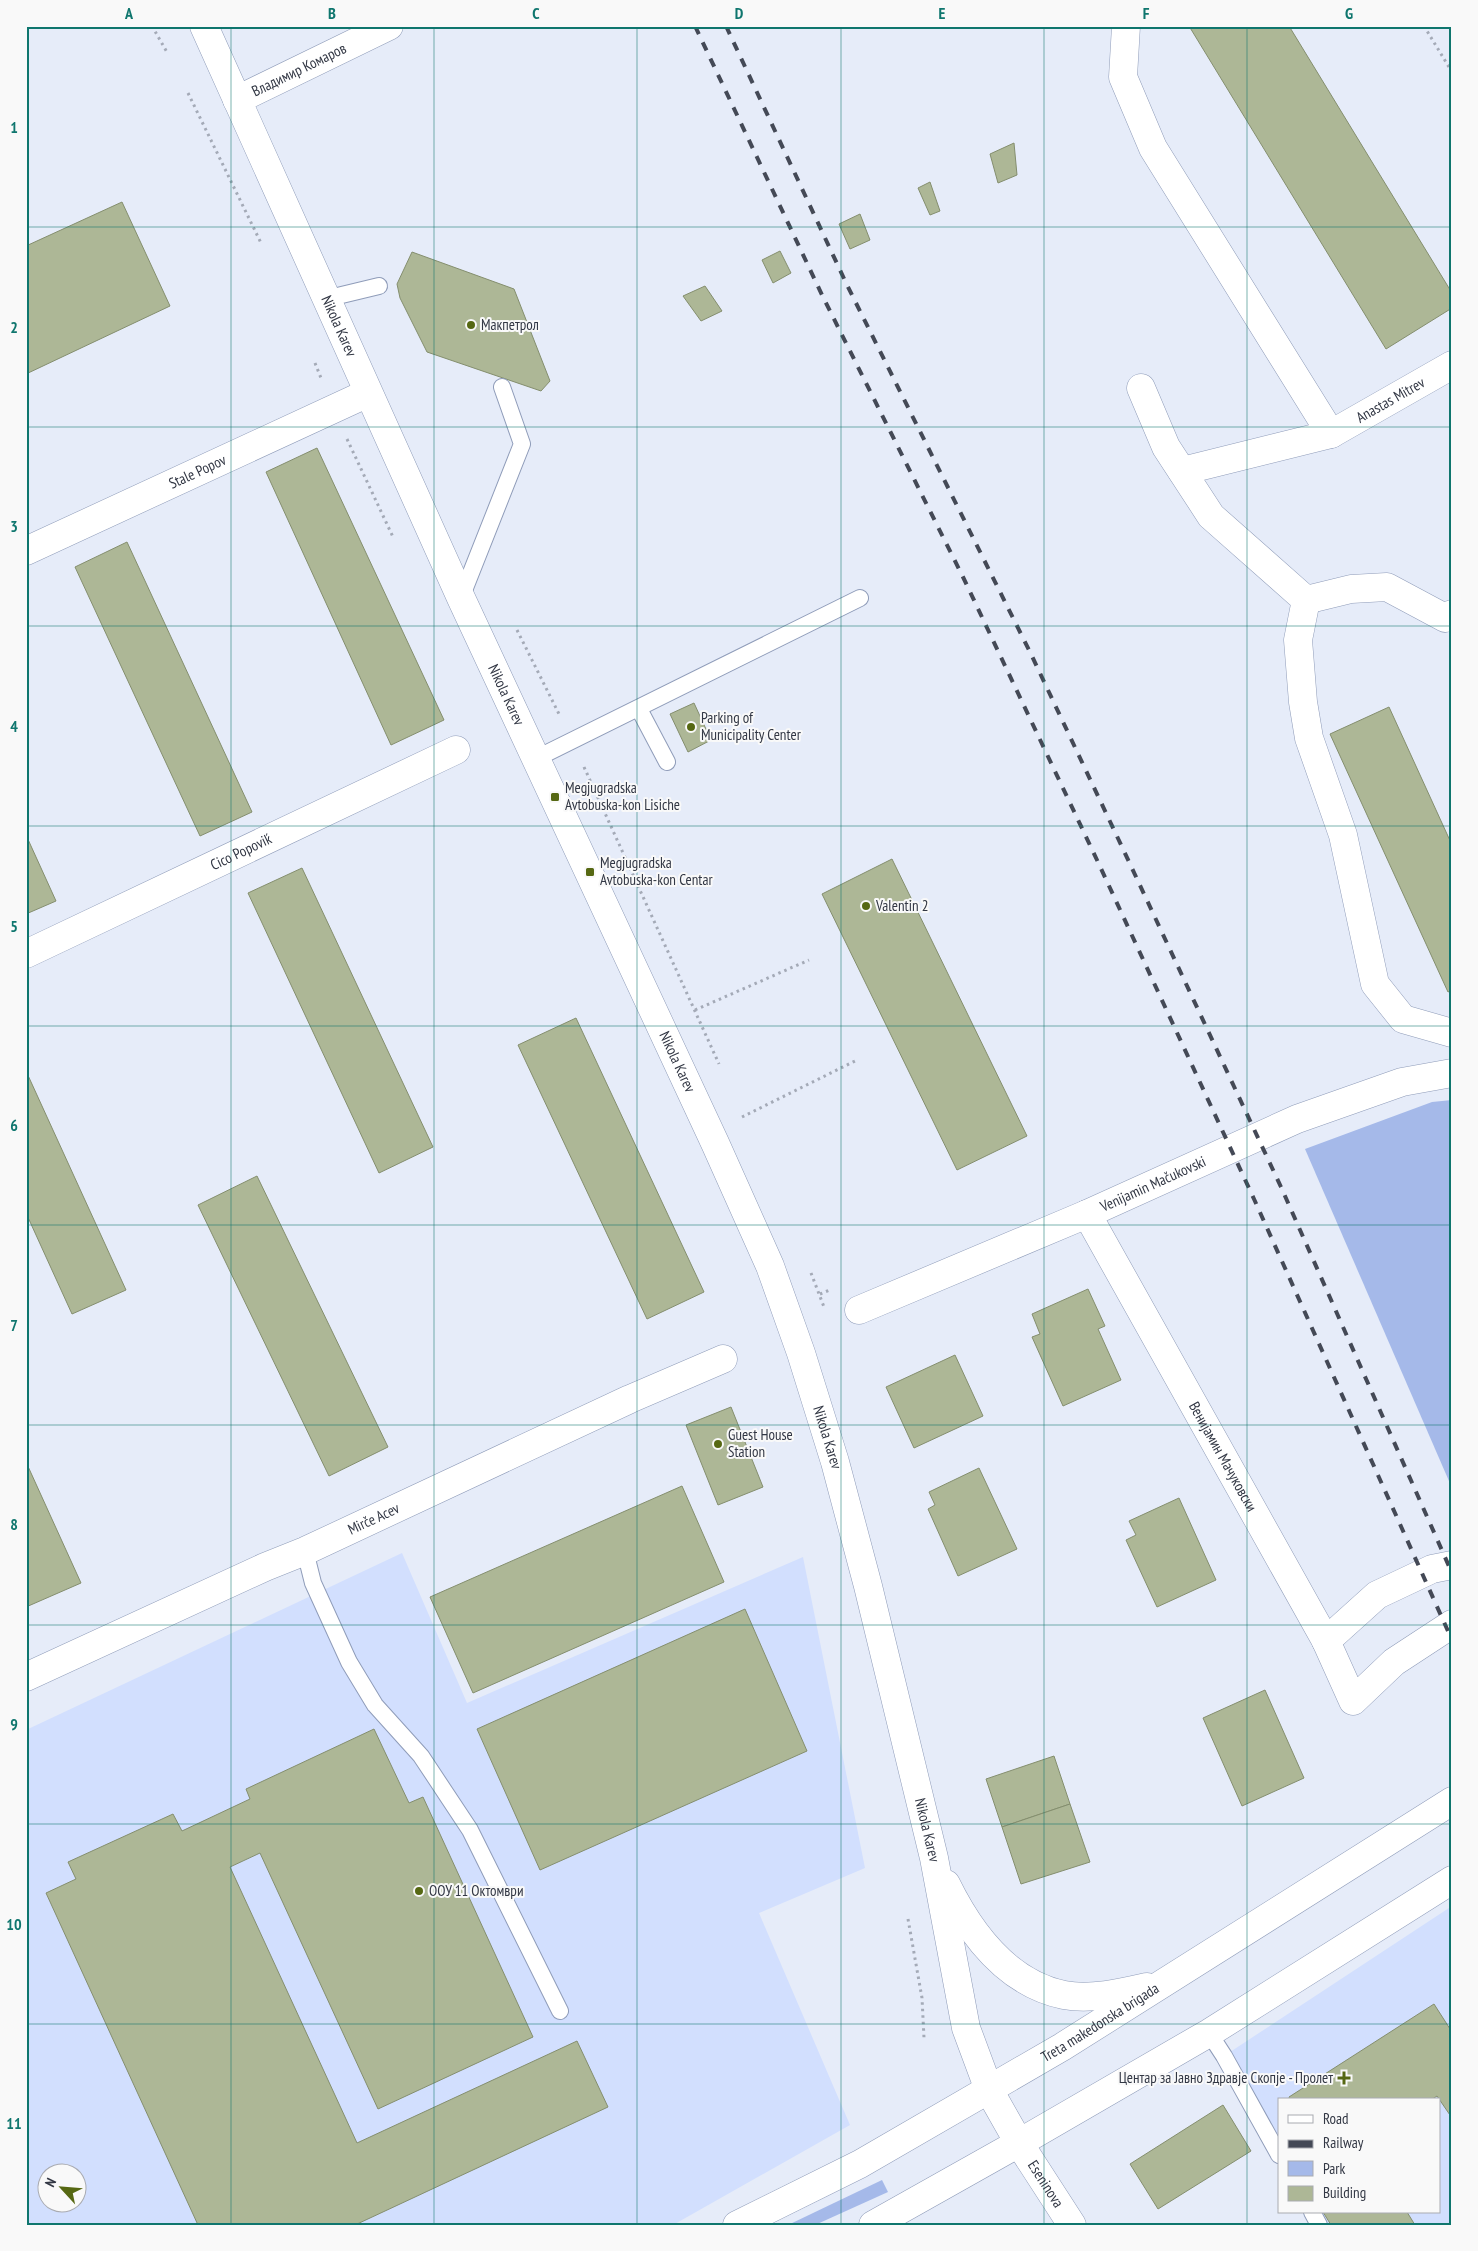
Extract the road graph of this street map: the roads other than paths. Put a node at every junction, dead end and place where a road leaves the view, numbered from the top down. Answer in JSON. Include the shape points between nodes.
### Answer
{"nodes":[{"id":1,"x":204,"y":26,"type":"edge"},
{"id":2,"x":389,"y":26,"type":"edge"},
{"id":3,"x":1126,"y":26,"type":"edge"},
{"id":4,"x":237,"y":100,"type":"junction"},
{"id":5,"x":379,"y":286,"type":"dead end"},
{"id":6,"x":325,"y":298,"type":"junction"},
{"id":7,"x":1452,"y":365,"type":"edge"},
{"id":8,"x":502,"y":387,"type":"dead end"},
{"id":9,"x":1142,"y":388,"type":"dead end"},
{"id":10,"x":368,"y":393,"type":"junction"},
{"id":11,"x":1331,"y":434,"type":"junction"},
{"id":12,"x":1182,"y":471,"type":"junction"},
{"id":13,"x":26,"y":551,"type":"edge"},
{"id":14,"x":461,"y":598,"type":"junction"},
{"id":15,"x":860,"y":598,"type":"dead end"},
{"id":16,"x":1306,"y":600,"type":"junction"},
{"id":17,"x":1448,"y":616,"type":"edge"},
{"id":18,"x":639,"y":709,"type":"junction"},
{"id":19,"x":456,"y":750,"type":"dead end"},
{"id":20,"x":537,"y":758,"type":"junction"},
{"id":21,"x":667,"y":762,"type":"dead end"},
{"id":22,"x":26,"y":954,"type":"edge"},
{"id":23,"x":1452,"y":1033,"type":"edge"},
{"id":24,"x":1452,"y":1073,"type":"edge"},
{"id":25,"x":1086,"y":1214,"type":"junction"},
{"id":26,"x":859,"y":1310,"type":"dead end"},
{"id":27,"x":723,"y":1359,"type":"dead end"},
{"id":28,"x":305,"y":1551,"type":"junction"},
{"id":29,"x":1452,"y":1565,"type":"edge"},
{"id":30,"x":1452,"y":1624,"type":"edge"},
{"id":31,"x":1326,"y":1641,"type":"junction"},
{"id":32,"x":26,"y":1677,"type":"edge"},
{"id":33,"x":1452,"y":1801,"type":"edge"},
{"id":34,"x":934,"y":1858,"type":"junction"},
{"id":35,"x":1452,"y":1880,"type":"edge"},
{"id":36,"x":1161,"y":1984,"type":"junction"},
{"id":37,"x":560,"y":2011,"type":"dead end"},
{"id":38,"x":1209,"y":2033,"type":"junction"},
{"id":39,"x":989,"y":2090,"type":"junction"},
{"id":40,"x":1019,"y":2143,"type":"junction"},
{"id":41,"x":1278,"y":2153,"type":"edge"},
{"id":42,"x":737,"y":2225,"type":"edge"},
{"id":43,"x":873,"y":2225,"type":"edge"},
{"id":44,"x":1072,"y":2225,"type":"edge"}],
"edges":[{"from":1,"to":4,"type":"street","name":"Nikola Karev"},
{"from":2,"to":4,"type":"street","name":"Владимир Комаров"},
{"from":3,"to":11,"type":"street","via":[[1123,76],[1153,148]]},
{"from":4,"to":6,"type":"street","name":"Nikola Karev"},
{"from":5,"to":6,"type":"lane"},
{"from":6,"to":10,"type":"street","name":"Nikola Karev"},
{"from":7,"to":11,"type":"street","name":"Anastas Mitrev"},
{"from":8,"to":14,"type":"lane","via":[[522,444]]},
{"from":9,"to":12,"type":"street","via":[[1166,447]]},
{"from":10,"to":13,"type":"street","name":"Stale Popov"},
{"from":10,"to":14,"type":"street","name":"Nikola Karev"},
{"from":11,"to":12,"type":"street","name":"Anastas Mitrev"},
{"from":12,"to":16,"type":"street","via":[[1211,516]]},
{"from":14,"to":20,"type":"street","name":"Nikola Karev"},
{"from":15,"to":18,"type":"lane"},
{"from":16,"to":17,"type":"street","via":[[1351,589],[1387,587]]},
{"from":16,"to":23,"type":"street","via":[[1298,640],[1309,738],[1343,835],[1375,984],[1403,1020]]},
{"from":18,"to":20,"type":"lane"},
{"from":18,"to":21,"type":"lane"},
{"from":19,"to":22,"type":"street","name":"Cico Popoviḱ"},
{"from":20,"to":34,"type":"street","name":"Nikola Karev","via":[[770,1266],[835,1462]]},
{"from":24,"to":25,"type":"street","name":"Venijamin Mačukovski","via":[[1402,1082],[1297,1119]]},
{"from":25,"to":26,"type":"street","name":"Venijamin Mačukovski"},
{"from":25,"to":31,"type":"street","name":"Венијамин Мачуковски"},
{"from":27,"to":28,"type":"street","name":"Mirče Acev"},
{"from":28,"to":32,"type":"street","name":"Mirče Acev"},
{"from":28,"to":37,"type":"lane","via":[[313,1583],[349,1662],[375,1704],[421,1756],[470,1830]]},
{"from":29,"to":31,"type":"street","via":[[1432,1569],[1377,1595]]},
{"from":30,"to":31,"type":"street","name":"Венијамин Мачуковски","via":[[1394,1662],[1353,1700]]},
{"from":33,"to":36,"type":"street","name":"Treta makedonska brigada"},
{"from":34,"to":36,"type":"street","via":[[976,1935],[1020,1977],[1064,1995],[1109,1994]]},
{"from":34,"to":39,"type":"street","name":"Nikola Karev","via":[[966,2028]]},
{"from":35,"to":38,"type":"street"},
{"from":36,"to":39,"type":"street","name":"Treta makedonska brigada"},
{"from":38,"to":40,"type":"street"},
{"from":38,"to":41,"type":"lane"},
{"from":39,"to":40,"type":"street","name":"Nikola Karev"},
{"from":39,"to":42,"type":"street","name":"Treta makedonska brigada","via":[[860,2164]]},
{"from":40,"to":43,"type":"street"},
{"from":40,"to":44,"type":"street","name":"Eseninova"}]}
